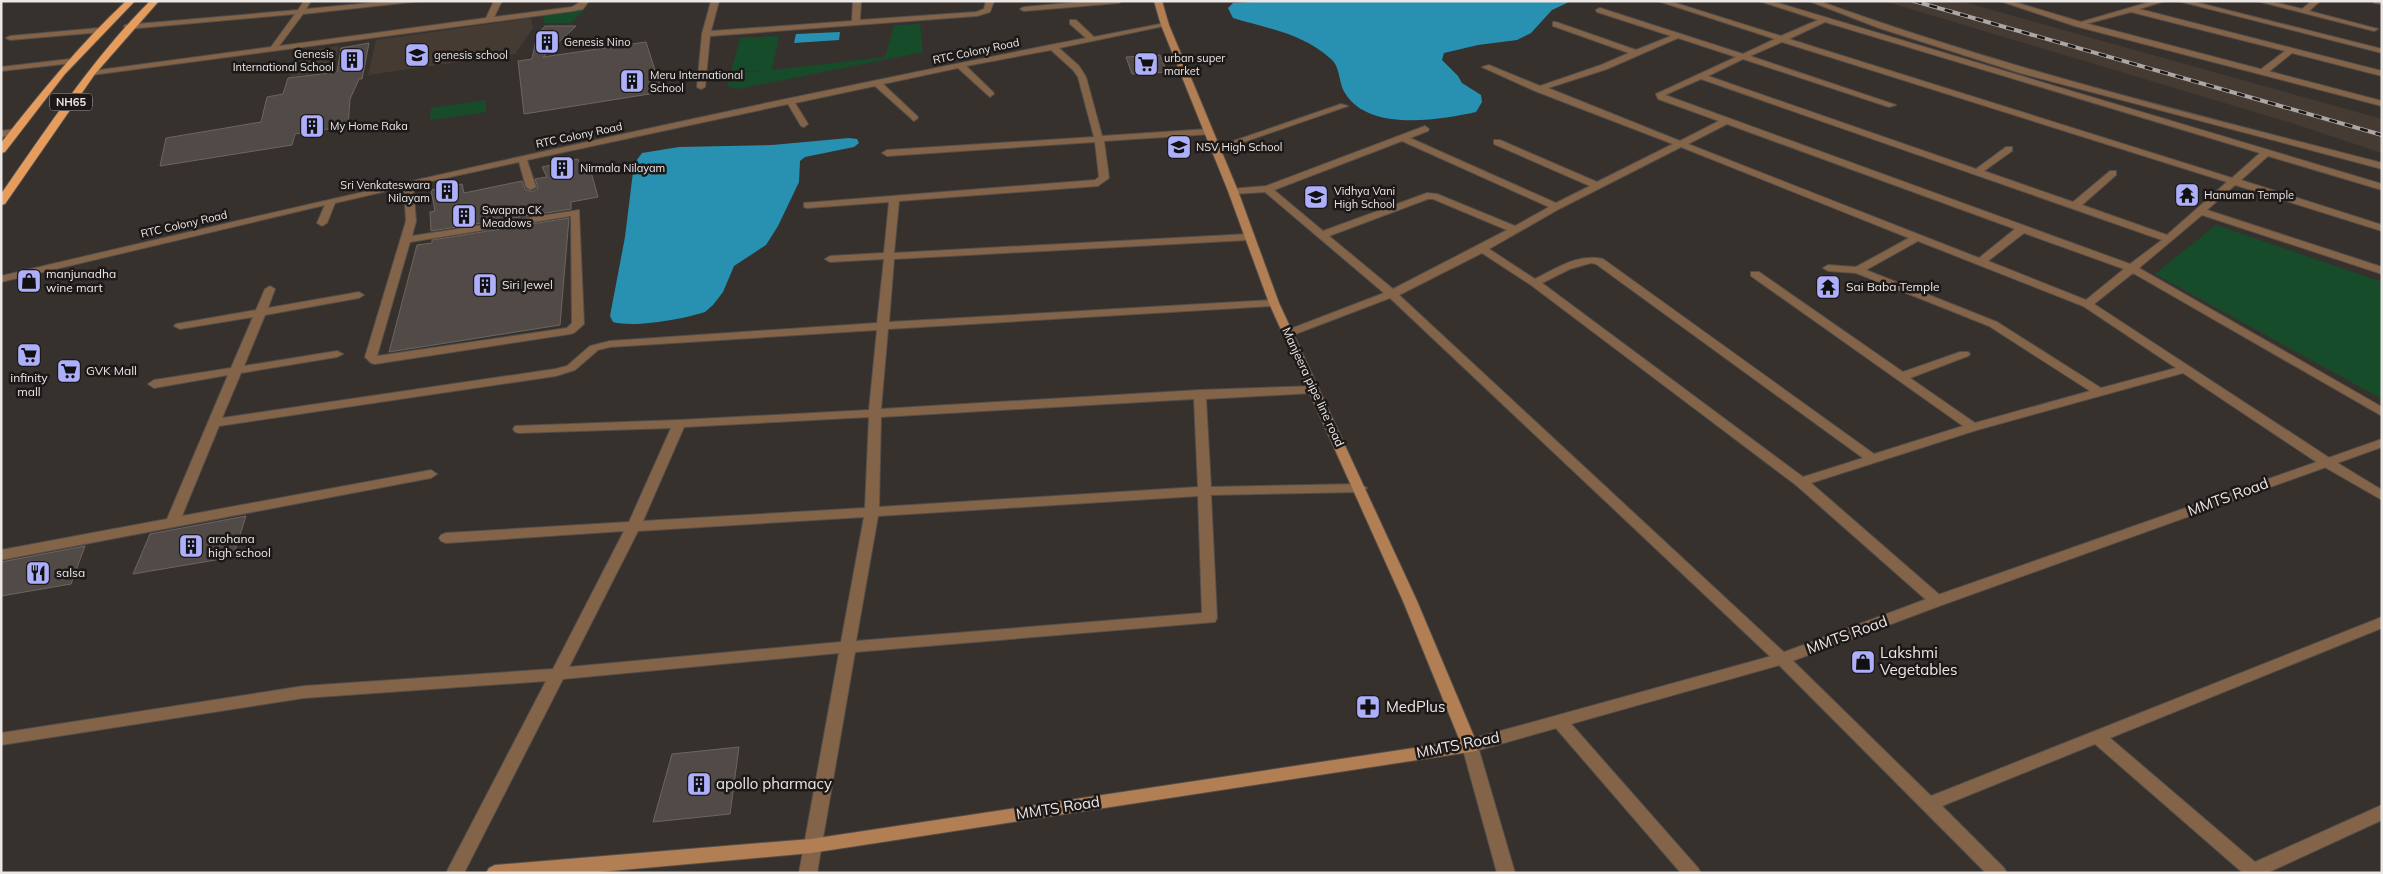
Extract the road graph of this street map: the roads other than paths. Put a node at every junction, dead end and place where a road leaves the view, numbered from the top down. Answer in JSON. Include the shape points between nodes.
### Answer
{"nodes":[{"id":1,"x":131,"y":1,"type":"edge"},
{"id":2,"x":155,"y":1,"type":"edge"},
{"id":3,"x":308,"y":1,"type":"edge"},
{"id":4,"x":418,"y":1,"type":"edge"},
{"id":5,"x":498,"y":1,"type":"edge"},
{"id":6,"x":586,"y":1,"type":"edge"},
{"id":7,"x":715,"y":1,"type":"edge"},
{"id":8,"x":857,"y":1,"type":"edge"},
{"id":9,"x":990,"y":1,"type":"edge"},
{"id":10,"x":1119,"y":1,"type":"edge"},
{"id":11,"x":1158,"y":1,"type":"edge"},
{"id":12,"x":1661,"y":1,"type":"edge"},
{"id":13,"x":1762,"y":1,"type":"edge"},
{"id":14,"x":1812,"y":1,"type":"edge"},
{"id":15,"x":2004,"y":1,"type":"edge"},
{"id":16,"x":2162,"y":1,"type":"edge"},
{"id":17,"x":2181,"y":1,"type":"edge"},
{"id":18,"x":2260,"y":1,"type":"edge"},
{"id":19,"x":2317,"y":1,"type":"edge"},
{"id":20,"x":2377,"y":1,"type":"edge"},
{"id":21,"x":2382,"y":2,"type":"edge"},
{"id":22,"x":1074,"y":3,"type":"edge"},
{"id":23,"x":1024,"y":9,"type":"dead end"},
{"id":24,"x":1600,"y":10,"type":"dead end"},
{"id":25,"x":2132,"y":10,"type":"junction"},
{"id":26,"x":300,"y":11,"type":"junction"},
{"id":27,"x":2303,"y":12,"type":"junction"},
{"id":28,"x":489,"y":20,"type":"junction"},
{"id":29,"x":1824,"y":20,"type":"junction"},
{"id":30,"x":856,"y":22,"type":"junction"},
{"id":31,"x":1073,"y":22,"type":"dead end"},
{"id":32,"x":1556,"y":24,"type":"dead end"},
{"id":33,"x":2078,"y":24,"type":"junction"},
{"id":34,"x":2382,"y":24,"type":"edge"},
{"id":35,"x":1165,"y":25,"type":"junction"},
{"id":36,"x":128,"y":27,"type":"junction"},
{"id":37,"x":99,"y":30,"type":"junction"},
{"id":38,"x":706,"y":34,"type":"junction"},
{"id":39,"x":1679,"y":35,"type":"junction"},
{"id":40,"x":2365,"y":37,"type":"junction"},
{"id":41,"x":10,"y":38,"type":"dead end"},
{"id":42,"x":1092,"y":39,"type":"junction"},
{"id":43,"x":1782,"y":40,"type":"junction"},
{"id":44,"x":1053,"y":47,"type":"junction"},
{"id":45,"x":273,"y":49,"type":"junction"},
{"id":46,"x":2290,"y":50,"type":"junction"},
{"id":47,"x":1636,"y":53,"type":"junction"},
{"id":48,"x":1743,"y":57,"type":"junction"},
{"id":49,"x":2373,"y":59,"type":"edge"},
{"id":50,"x":70,"y":61,"type":"junction"},
{"id":51,"x":960,"y":66,"type":"junction"},
{"id":52,"x":1486,"y":68,"type":"dead end"},
{"id":53,"x":1,"y":69,"type":"edge"},
{"id":54,"x":2008,"y":71,"type":"junction"},
{"id":55,"x":2263,"y":72,"type":"junction"},
{"id":56,"x":92,"y":73,"type":"junction"},
{"id":57,"x":2382,"y":74,"type":"edge"},
{"id":58,"x":1701,"y":76,"type":"junction"},
{"id":59,"x":877,"y":83,"type":"junction"},
{"id":60,"x":2052,"y":84,"type":"junction"},
{"id":61,"x":701,"y":86,"type":"dead end"},
{"id":62,"x":1538,"y":89,"type":"junction"},
{"id":63,"x":990,"y":94,"type":"dead end"},
{"id":64,"x":790,"y":101,"type":"junction"},
{"id":65,"x":2382,"y":104,"type":"edge"},
{"id":66,"x":1892,"y":105,"type":"dead end"},
{"id":67,"x":1344,"y":106,"type":"dead end"},
{"id":68,"x":914,"y":118,"type":"dead end"},
{"id":69,"x":1724,"y":122,"type":"junction"},
{"id":70,"x":804,"y":124,"type":"dead end"},
{"id":71,"x":1425,"y":129,"type":"dead end"},
{"id":72,"x":15,"y":132,"type":"junction"},
{"id":73,"x":1208,"y":132,"type":"junction"},
{"id":74,"x":1,"y":134,"type":"edge"},
{"id":75,"x":1404,"y":138,"type":"junction"},
{"id":76,"x":1099,"y":140,"type":"junction"},
{"id":77,"x":1496,"y":142,"type":"dead end"},
{"id":78,"x":1678,"y":145,"type":"junction"},
{"id":79,"x":2009,"y":149,"type":"dead end"},
{"id":80,"x":1,"y":150,"type":"edge"},
{"id":81,"x":1215,"y":150,"type":"junction"},
{"id":82,"x":2267,"y":152,"type":"junction"},
{"id":83,"x":888,"y":153,"type":"dead end"},
{"id":84,"x":522,"y":158,"type":"junction"},
{"id":85,"x":2382,"y":166,"type":"edge"},
{"id":86,"x":1977,"y":172,"type":"junction"},
{"id":87,"x":2112,"y":173,"type":"dead end"},
{"id":88,"x":2233,"y":181,"type":"junction"},
{"id":89,"x":408,"y":183,"type":"junction"},
{"id":90,"x":1598,"y":186,"type":"junction"},
{"id":91,"x":531,"y":187,"type":"dead end"},
{"id":92,"x":2382,"y":187,"type":"edge"},
{"id":93,"x":1268,"y":189,"type":"junction"},
{"id":94,"x":1233,"y":191,"type":"junction"},
{"id":95,"x":894,"y":200,"type":"junction"},
{"id":96,"x":331,"y":201,"type":"junction"},
{"id":97,"x":1,"y":202,"type":"edge"},
{"id":98,"x":807,"y":205,"type":"dead end"},
{"id":99,"x":1556,"y":206,"type":"junction"},
{"id":100,"x":2075,"y":206,"type":"junction"},
{"id":101,"x":2200,"y":210,"type":"junction"},
{"id":102,"x":322,"y":223,"type":"dead end"},
{"id":103,"x":2382,"y":228,"type":"edge"},
{"id":104,"x":2022,"y":229,"type":"junction"},
{"id":105,"x":1515,"y":230,"type":"junction"},
{"id":106,"x":1322,"y":235,"type":"junction"},
{"id":107,"x":1249,"y":237,"type":"junction"},
{"id":108,"x":1916,"y":238,"type":"junction"},
{"id":109,"x":2169,"y":239,"type":"junction"},
{"id":110,"x":406,"y":240,"type":"junction"},
{"id":111,"x":1482,"y":249,"type":"junction"},
{"id":112,"x":889,"y":256,"type":"junction"},
{"id":113,"x":830,"y":258,"type":"dead end"},
{"id":114,"x":1980,"y":262,"type":"junction"},
{"id":115,"x":1828,"y":268,"type":"dead end"},
{"id":116,"x":2133,"y":269,"type":"junction"},
{"id":117,"x":1858,"y":270,"type":"junction"},
{"id":118,"x":2382,"y":271,"type":"edge"},
{"id":119,"x":1755,"y":274,"type":"dead end"},
{"id":120,"x":1,"y":279,"type":"edge"},
{"id":121,"x":1535,"y":283,"type":"junction"},
{"id":122,"x":270,"y":289,"type":"dead end"},
{"id":123,"x":1392,"y":294,"type":"junction"},
{"id":124,"x":359,"y":295,"type":"dead end"},
{"id":125,"x":1274,"y":303,"type":"junction"},
{"id":126,"x":2087,"y":304,"type":"junction"},
{"id":127,"x":261,"y":312,"type":"junction"},
{"id":128,"x":180,"y":326,"type":"dead end"},
{"id":129,"x":884,"y":327,"type":"junction"},
{"id":130,"x":1289,"y":333,"type":"junction"},
{"id":131,"x":337,"y":354,"type":"dead end"},
{"id":132,"x":1964,"y":354,"type":"dead end"},
{"id":133,"x":2185,"y":369,"type":"junction"},
{"id":134,"x":237,"y":370,"type":"junction"},
{"id":135,"x":1901,"y":377,"type":"junction"},
{"id":136,"x":154,"y":384,"type":"dead end"},
{"id":137,"x":1314,"y":389,"type":"junction"},
{"id":138,"x":2099,"y":392,"type":"junction"},
{"id":139,"x":1200,"y":394,"type":"junction"},
{"id":140,"x":875,"y":412,"type":"junction"},
{"id":141,"x":2382,"y":412,"type":"edge"},
{"id":142,"x":215,"y":423,"type":"junction"},
{"id":143,"x":679,"y":424,"type":"junction"},
{"id":144,"x":1973,"y":427,"type":"junction"},
{"id":145,"x":519,"y":429,"type":"dead end"},
{"id":146,"x":2382,"y":443,"type":"edge"},
{"id":147,"x":1874,"y":460,"type":"junction"},
{"id":148,"x":2326,"y":462,"type":"junction"},
{"id":149,"x":431,"y":474,"type":"dead end"},
{"id":150,"x":1801,"y":482,"type":"junction"},
{"id":151,"x":1360,"y":488,"type":"junction"},
{"id":152,"x":1204,"y":492,"type":"junction"},
{"id":153,"x":2382,"y":496,"type":"edge"},
{"id":154,"x":872,"y":510,"type":"junction"},
{"id":155,"x":174,"y":522,"type":"junction"},
{"id":156,"x":633,"y":528,"type":"junction"},
{"id":157,"x":446,"y":538,"type":"dead end"},
{"id":158,"x":1,"y":555,"type":"edge"},
{"id":159,"x":1938,"y":601,"type":"junction"},
{"id":160,"x":2382,"y":622,"type":"edge"},
{"id":161,"x":848,"y":647,"type":"junction"},
{"id":162,"x":1782,"y":659,"type":"junction"},
{"id":163,"x":558,"y":674,"type":"junction"},
{"id":164,"x":1560,"y":722,"type":"junction"},
{"id":165,"x":2096,"y":736,"type":"junction"},
{"id":166,"x":1,"y":739,"type":"edge"},
{"id":167,"x":1470,"y":746,"type":"junction"},
{"id":168,"x":1929,"y":804,"type":"junction"},
{"id":169,"x":2382,"y":812,"type":"edge"},
{"id":170,"x":811,"y":846,"type":"junction"},
{"id":171,"x":2254,"y":872,"type":"edge"},
{"id":172,"x":455,"y":873,"type":"edge"},
{"id":173,"x":495,"y":873,"type":"edge"},
{"id":174,"x":808,"y":873,"type":"edge"},
{"id":175,"x":1506,"y":873,"type":"edge"},
{"id":176,"x":1692,"y":873,"type":"edge"},
{"id":177,"x":1998,"y":873,"type":"edge"}],
"edges":[{"from":1,"to":37,"type":"highway","number":"NH65"},
{"from":2,"to":36,"type":"highway","number":"NH65"},
{"from":3,"to":26,"type":"street"},
{"from":4,"to":26,"type":"street"},
{"from":5,"to":28,"type":"street"},
{"from":6,"to":28,"type":"street","via":[[580,8]]},
{"from":7,"to":38,"type":"street"},
{"from":8,"to":30,"type":"street"},
{"from":9,"to":30,"type":"street","via":[[987,10],[976,14]]},
{"from":10,"to":22,"type":"street"},
{"from":11,"to":35,"type":"main road","name":"Manjeera pipe line road"},
{"from":12,"to":43,"type":"street"},
{"from":13,"to":29,"type":"street"},
{"from":14,"to":54,"type":"street"},
{"from":15,"to":33,"type":"street"},
{"from":16,"to":25,"type":"street"},
{"from":17,"to":40,"type":"street"},
{"from":18,"to":27,"type":"street"},
{"from":19,"to":27,"type":"street"},
{"from":20,"to":21,"type":"street"},
{"from":22,"to":23,"type":"street"},
{"from":24,"to":39,"type":"street"},
{"from":25,"to":33,"type":"street"},
{"from":25,"to":46,"type":"street"},
{"from":26,"to":36,"type":"street"},
{"from":26,"to":45,"type":"street"},
{"from":27,"to":40,"type":"street"},
{"from":28,"to":45,"type":"street"},
{"from":29,"to":43,"type":"street"},
{"from":29,"to":54,"type":"street"},
{"from":30,"to":38,"type":"street"},
{"from":31,"to":42,"type":"street"},
{"from":32,"to":47,"type":"street"},
{"from":33,"to":55,"type":"street"},
{"from":34,"to":40,"type":"street"},
{"from":35,"to":42,"type":"street","name":"RTC Colony Road"},
{"from":35,"to":73,"type":"main road","name":"Manjeera pipe line road"},
{"from":36,"to":56,"type":"highway","number":"NH65"},
{"from":37,"to":41,"type":"street"},
{"from":37,"to":50,"type":"highway","number":"NH65"},
{"from":38,"to":61,"type":"street"},
{"from":39,"to":47,"type":"street"},
{"from":39,"to":48,"type":"street"},
{"from":40,"to":49,"type":"street"},
{"from":42,"to":44,"type":"street","name":"RTC Colony Road"},
{"from":43,"to":48,"type":"street"},
{"from":43,"to":88,"type":"street"},
{"from":44,"to":51,"type":"street","name":"RTC Colony Road"},
{"from":44,"to":76,"type":"street","via":[[1082,77]]},
{"from":45,"to":56,"type":"street"},
{"from":46,"to":49,"type":"street"},
{"from":46,"to":55,"type":"street"},
{"from":47,"to":62,"type":"street"},
{"from":48,"to":58,"type":"street"},
{"from":48,"to":66,"type":"street"},
{"from":49,"to":57,"type":"street"},
{"from":50,"to":53,"type":"street"},
{"from":50,"to":72,"type":"highway","number":"NH65"},
{"from":51,"to":59,"type":"street","name":"RTC Colony Road"},
{"from":51,"to":63,"type":"street"},
{"from":52,"to":62,"type":"street"},
{"from":54,"to":60,"type":"street"},
{"from":55,"to":65,"type":"street"},
{"from":56,"to":97,"type":"highway","number":"NH65"},
{"from":58,"to":69,"type":"street","via":[[1660,94],[1661,98]]},
{"from":58,"to":86,"type":"street"},
{"from":59,"to":64,"type":"street","name":"RTC Colony Road"},
{"from":59,"to":68,"type":"street"},
{"from":60,"to":82,"type":"street"},
{"from":60,"to":85,"type":"street"},
{"from":62,"to":78,"type":"street"},
{"from":64,"to":70,"type":"street"},
{"from":64,"to":84,"type":"street","name":"RTC Colony Road"},
{"from":67,"to":81,"type":"street"},
{"from":69,"to":78,"type":"street"},
{"from":69,"to":104,"type":"street"},
{"from":71,"to":75,"type":"street"},
{"from":72,"to":74,"type":"street"},
{"from":72,"to":80,"type":"highway","number":"NH65"},
{"from":73,"to":76,"type":"street"},
{"from":73,"to":81,"type":"main road","name":"Manjeera pipe line road"},
{"from":75,"to":93,"type":"street"},
{"from":75,"to":99,"type":"street"},
{"from":76,"to":83,"type":"street"},
{"from":76,"to":95,"type":"street","via":[[1104,178],[1098,183]]},
{"from":77,"to":90,"type":"street"},
{"from":78,"to":90,"type":"street"},
{"from":78,"to":108,"type":"street"},
{"from":79,"to":86,"type":"street"},
{"from":81,"to":94,"type":"main road","name":"Manjeera pipe line road"},
{"from":82,"to":88,"type":"street"},
{"from":82,"to":92,"type":"street"},
{"from":84,"to":89,"type":"street","name":"RTC Colony Road"},
{"from":84,"to":91,"type":"street"},
{"from":86,"to":100,"type":"street"},
{"from":87,"to":100,"type":"street"},
{"from":88,"to":101,"type":"street"},
{"from":88,"to":103,"type":"street"},
{"from":89,"to":96,"type":"street","name":"RTC Colony Road"},
{"from":89,"to":110,"type":"street","via":[[411,220]]},
{"from":90,"to":99,"type":"street"},
{"from":93,"to":94,"type":"street"},
{"from":93,"to":106,"type":"street"},
{"from":94,"to":107,"type":"main road","name":"Manjeera pipe line road"},
{"from":95,"to":98,"type":"street"},
{"from":95,"to":112,"type":"street"},
{"from":96,"to":102,"type":"street"},
{"from":96,"to":120,"type":"street","name":"RTC Colony Road"},
{"from":99,"to":105,"type":"street"},
{"from":100,"to":109,"type":"street"},
{"from":101,"to":109,"type":"street"},
{"from":101,"to":118,"type":"street"},
{"from":104,"to":114,"type":"street"},
{"from":104,"to":116,"type":"street"},
{"from":105,"to":106,"type":"street","via":[[1434,196],[1427,196]]},
{"from":105,"to":111,"type":"street"},
{"from":106,"to":123,"type":"street"},
{"from":107,"to":112,"type":"street"},
{"from":107,"to":125,"type":"main road","name":"Manjeera pipe line road"},
{"from":108,"to":114,"type":"street"},
{"from":108,"to":117,"type":"street"},
{"from":109,"to":116,"type":"street"},
{"from":110,"to":110,"type":"street","via":[[372,357],[375,361],[570,331],[578,324],[576,212]]},
{"from":111,"to":121,"type":"street"},
{"from":111,"to":123,"type":"street"},
{"from":112,"to":113,"type":"street"},
{"from":112,"to":129,"type":"street"},
{"from":114,"to":126,"type":"street"},
{"from":115,"to":117,"type":"street"},
{"from":116,"to":126,"type":"street"},
{"from":116,"to":141,"type":"street"},
{"from":117,"to":138,"type":"street","via":[[1993,324]]},
{"from":119,"to":135,"type":"street"},
{"from":121,"to":147,"type":"street","via":[[1581,260],[1599,261]]},
{"from":121,"to":150,"type":"street"},
{"from":122,"to":127,"type":"street"},
{"from":123,"to":130,"type":"street"},
{"from":123,"to":162,"type":"street"},
{"from":124,"to":127,"type":"street"},
{"from":125,"to":129,"type":"street"},
{"from":125,"to":130,"type":"main road","name":"Manjeera pipe line road"},
{"from":126,"to":133,"type":"street"},
{"from":127,"to":128,"type":"street"},
{"from":127,"to":134,"type":"street"},
{"from":129,"to":140,"type":"street"},
{"from":129,"to":142,"type":"street","via":[[610,344],[594,348],[571,368],[556,372]]},
{"from":130,"to":137,"type":"main road","name":"Manjeera pipe line road"},
{"from":131,"to":134,"type":"street"},
{"from":132,"to":135,"type":"street"},
{"from":133,"to":138,"type":"street"},
{"from":133,"to":148,"type":"street"},
{"from":134,"to":136,"type":"street"},
{"from":134,"to":142,"type":"street"},
{"from":135,"to":144,"type":"street"},
{"from":137,"to":139,"type":"street"},
{"from":137,"to":151,"type":"main road","name":"Manjeera pipe line road"},
{"from":138,"to":144,"type":"street"},
{"from":139,"to":140,"type":"street"},
{"from":139,"to":152,"type":"street"},
{"from":140,"to":143,"type":"street"},
{"from":140,"to":154,"type":"street"},
{"from":142,"to":155,"type":"street"},
{"from":143,"to":145,"type":"street"},
{"from":143,"to":156,"type":"street"},
{"from":144,"to":147,"type":"street"},
{"from":146,"to":148,"type":"street","name":"MMTS Road"},
{"from":147,"to":150,"type":"street"},
{"from":148,"to":153,"type":"street"},
{"from":148,"to":159,"type":"street","name":"MMTS Road"},
{"from":149,"to":155,"type":"street"},
{"from":150,"to":159,"type":"street"},
{"from":151,"to":152,"type":"street"},
{"from":151,"to":167,"type":"main road","name":"Manjeera pipe line road"},
{"from":152,"to":154,"type":"street"},
{"from":152,"to":161,"type":"street","via":[[1210,618]]},
{"from":154,"to":156,"type":"street"},
{"from":154,"to":161,"type":"street"},
{"from":155,"to":158,"type":"street"},
{"from":156,"to":157,"type":"street"},
{"from":156,"to":163,"type":"street"},
{"from":159,"to":162,"type":"street","name":"MMTS Road"},
{"from":160,"to":165,"type":"street"},
{"from":161,"to":163,"type":"street"},
{"from":161,"to":170,"type":"street"},
{"from":162,"to":164,"type":"street","name":"MMTS Road"},
{"from":162,"to":168,"type":"street"},
{"from":163,"to":166,"type":"street","via":[[304,692]]},
{"from":163,"to":172,"type":"street"},
{"from":164,"to":167,"type":"street","name":"MMTS Road"},
{"from":164,"to":176,"type":"street"},
{"from":165,"to":168,"type":"street"},
{"from":165,"to":171,"type":"street"},
{"from":167,"to":170,"type":"main road","name":"MMTS Road"},
{"from":167,"to":175,"type":"street"},
{"from":168,"to":177,"type":"street"},
{"from":169,"to":171,"type":"street"},
{"from":170,"to":173,"type":"main road","name":"MMTS Road"},
{"from":170,"to":174,"type":"street"}]}
